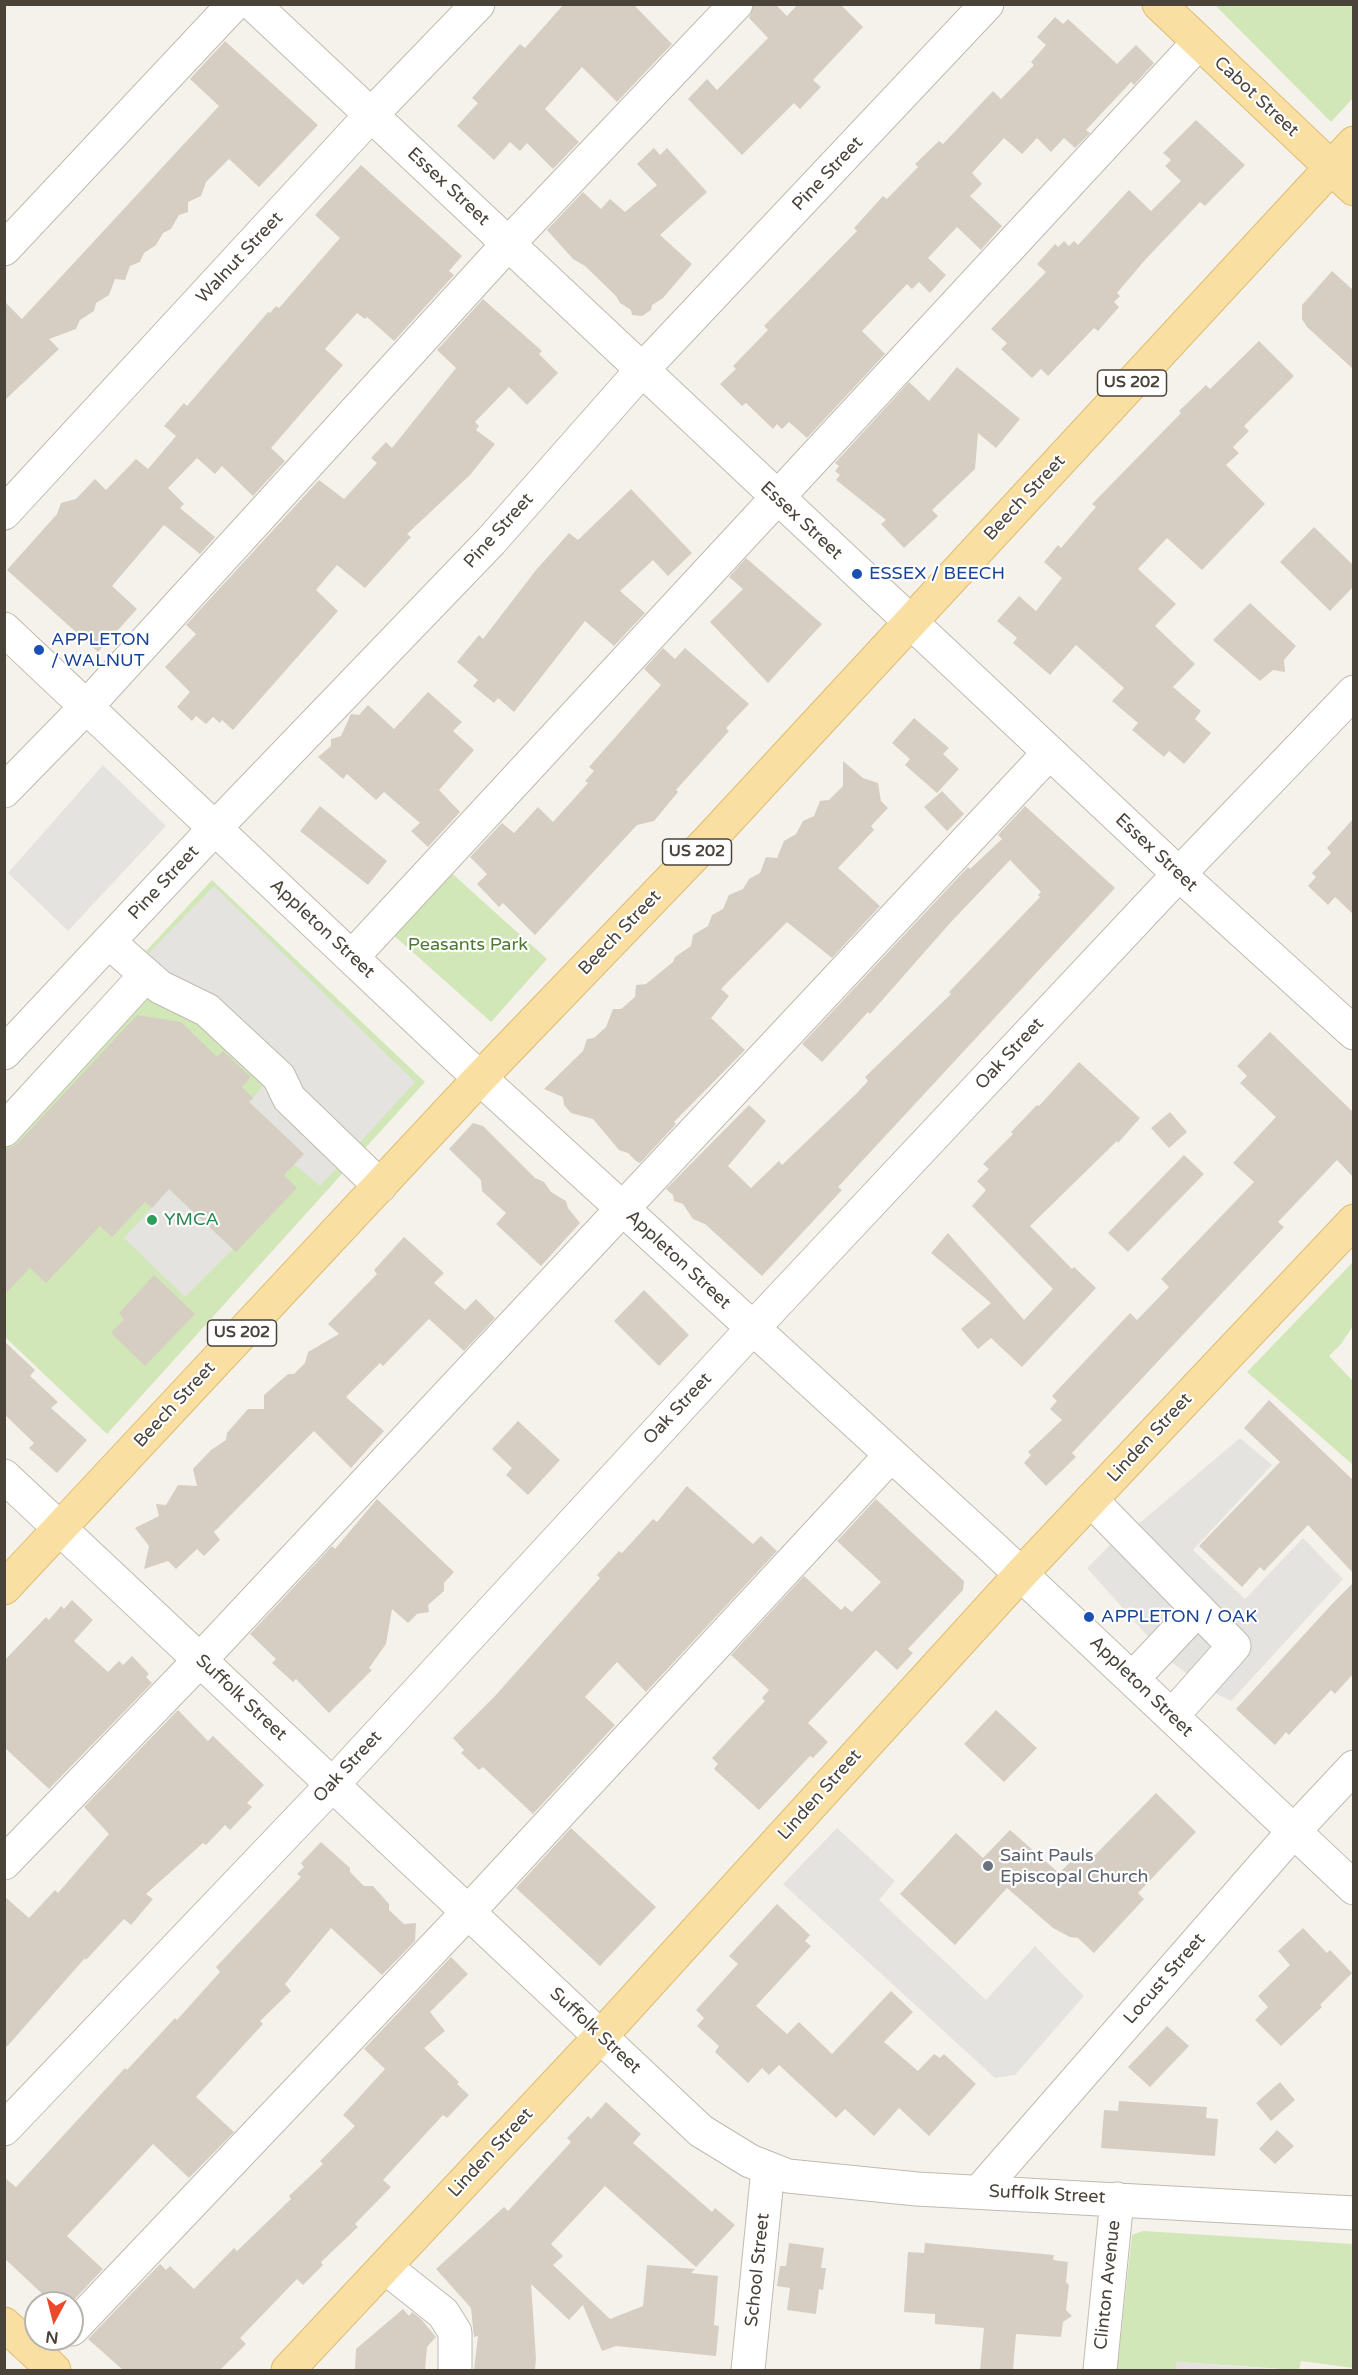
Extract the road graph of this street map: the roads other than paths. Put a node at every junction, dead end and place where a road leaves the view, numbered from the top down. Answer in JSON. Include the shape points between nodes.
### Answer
{"nodes":[{"id":1,"x":234,"y":4,"type":"edge"},
{"id":2,"x":253,"y":4,"type":"edge"},
{"id":3,"x":478,"y":4,"type":"edge"},
{"id":4,"x":736,"y":4,"type":"edge"},
{"id":5,"x":987,"y":4,"type":"edge"},
{"id":6,"x":1159,"y":4,"type":"edge"},
{"id":7,"x":1199,"y":42,"type":"junction"},
{"id":8,"x":371,"y":115,"type":"junction"},
{"id":9,"x":1353,"y":143,"type":"edge"},
{"id":10,"x":1342,"y":178,"type":"edge"},
{"id":11,"x":508,"y":244,"type":"junction"},
{"id":12,"x":4,"y":249,"type":"edge"},
{"id":13,"x":641,"y":371,"type":"junction"},
{"id":14,"x":777,"y":498,"type":"junction"},
{"id":15,"x":4,"y":513,"type":"edge"},
{"id":16,"x":909,"y":622,"type":"junction"},
{"id":17,"x":4,"y":629,"type":"edge"},
{"id":18,"x":1353,"y":692,"type":"edge"},
{"id":19,"x":87,"y":706,"type":"junction"},
{"id":20,"x":1049,"y":753,"type":"junction"},
{"id":21,"x":4,"y":791,"type":"edge"},
{"id":22,"x":215,"y":828,"type":"junction"},
{"id":23,"x":1179,"y":874,"type":"junction"},
{"id":24,"x":109,"y":942,"type":"junction"},
{"id":25,"x":352,"y":957,"type":"junction"},
{"id":26,"x":145,"y":976,"type":"junction"},
{"id":27,"x":1353,"y":1034,"type":"edge"},
{"id":28,"x":4,"y":1053,"type":"edge"},
{"id":29,"x":480,"y":1078,"type":"junction"},
{"id":30,"x":4,"y":1130,"type":"edge"},
{"id":31,"x":380,"y":1186,"type":"junction"},
{"id":32,"x":622,"y":1209,"type":"junction"},
{"id":33,"x":1353,"y":1221,"type":"edge"},
{"id":34,"x":752,"y":1329,"type":"junction"},
{"id":35,"x":891,"y":1455,"type":"junction"},
{"id":36,"x":4,"y":1476,"type":"edge"},
{"id":37,"x":1091,"y":1500,"type":"junction"},
{"id":38,"x":60,"y":1528,"type":"junction"},
{"id":39,"x":1021,"y":1574,"type":"junction"},
{"id":40,"x":4,"y":1588,"type":"edge"},
{"id":41,"x":1197,"y":1609,"type":"junction"},
{"id":42,"x":200,"y":1660,"type":"junction"},
{"id":43,"x":1133,"y":1678,"type":"junction"},
{"id":44,"x":1172,"y":1716,"type":"junction"},
{"id":45,"x":1353,"y":1767,"type":"edge"},
{"id":46,"x":333,"y":1784,"type":"junction"},
{"id":47,"x":1293,"y":1832,"type":"junction"},
{"id":48,"x":4,"y":1863,"type":"edge"},
{"id":49,"x":1353,"y":1888,"type":"edge"},
{"id":50,"x":468,"y":1912,"type":"junction"},
{"id":51,"x":601,"y":2036,"type":"junction"},
{"id":52,"x":4,"y":2129,"type":"edge"},
{"id":53,"x":768,"y":2169,"type":"junction"},
{"id":54,"x":979,"y":2192,"type":"junction"},
{"id":55,"x":1117,"y":2199,"type":"junction"},
{"id":56,"x":1353,"y":2213,"type":"edge"},
{"id":57,"x":385,"y":2267,"type":"junction"},
{"id":58,"x":84,"y":2316,"type":"edge"},
{"id":59,"x":4,"y":2324,"type":"edge"},
{"id":60,"x":48,"y":2360,"type":"edge"},
{"id":61,"x":288,"y":2370,"type":"edge"},
{"id":62,"x":456,"y":2370,"type":"edge"},
{"id":63,"x":748,"y":2370,"type":"edge"},
{"id":64,"x":1100,"y":2370,"type":"edge"}],
"edges":[{"from":1,"to":12,"type":"street"},
{"from":2,"to":8,"type":"street","name":"Essex Street"},
{"from":3,"to":8,"type":"street","name":"Walnut Street"},
{"from":4,"to":11,"type":"street"},
{"from":5,"to":13,"type":"street","name":"Pine Street"},
{"from":6,"to":7,"type":"main road","name":"Cabot Street"},
{"from":7,"to":10,"type":"main road","name":"Cabot Street"},
{"from":7,"to":14,"type":"street"},
{"from":8,"to":11,"type":"street","name":"Essex Street"},
{"from":8,"to":15,"type":"street","name":"Walnut Street"},
{"from":9,"to":10,"type":"main road","name":"Beech Street","number":"US 202"},
{"from":10,"to":16,"type":"main road","name":"Beech Street","number":"US 202"},
{"from":11,"to":13,"type":"street","name":"Essex Street"},
{"from":11,"to":19,"type":"street"},
{"from":13,"to":14,"type":"street","name":"Essex Street"},
{"from":13,"to":22,"type":"street","name":"Pine Street","via":[[491,541]]},
{"from":14,"to":16,"type":"street","name":"Essex Street"},
{"from":14,"to":25,"type":"street"},
{"from":16,"to":20,"type":"street","name":"Essex Street"},
{"from":16,"to":29,"type":"main road","name":"Beech Street","number":"US 202","via":[[708,841]]},
{"from":17,"to":19,"type":"street","name":"Appleton Street"},
{"from":18,"to":23,"type":"street","name":"Oak Street"},
{"from":19,"to":21,"type":"street"},
{"from":19,"to":22,"type":"street","name":"Appleton Street"},
{"from":20,"to":23,"type":"street","name":"Essex Street"},
{"from":20,"to":32,"type":"street"},
{"from":22,"to":24,"type":"street","name":"Pine Street"},
{"from":22,"to":25,"type":"street","name":"Appleton Street"},
{"from":23,"to":27,"type":"street","name":"Essex Street"},
{"from":23,"to":34,"type":"street","name":"Oak Street"},
{"from":24,"to":26,"type":"street"},
{"from":24,"to":28,"type":"street","name":"Pine Street"},
{"from":25,"to":29,"type":"street","name":"Appleton Street"},
{"from":26,"to":30,"type":"street"},
{"from":26,"to":31,"type":"street","via":[[207,1010],[279,1077],[289,1098]]},
{"from":29,"to":31,"type":"main road","name":"Beech Street","number":"US 202"},
{"from":29,"to":32,"type":"street","name":"Appleton Street"},
{"from":31,"to":38,"type":"main road","name":"Beech Street","number":"US 202"},
{"from":32,"to":34,"type":"street","name":"Appleton Street"},
{"from":32,"to":42,"type":"street"},
{"from":33,"to":37,"type":"main road","name":"Linden Street"},
{"from":34,"to":35,"type":"street","name":"Appleton Street"},
{"from":34,"to":46,"type":"street","name":"Oak Street"},
{"from":35,"to":39,"type":"street","name":"Appleton Street"},
{"from":35,"to":50,"type":"street"},
{"from":36,"to":38,"type":"street","name":"Suffolk Street"},
{"from":37,"to":39,"type":"main road","name":"Linden Street"},
{"from":37,"to":41,"type":"street"},
{"from":38,"to":40,"type":"main road","name":"Beech Street","number":"US 202"},
{"from":38,"to":42,"type":"street","name":"Suffolk Street"},
{"from":39,"to":43,"type":"street","name":"Appleton Street"},
{"from":39,"to":51,"type":"main road","name":"Linden Street"},
{"from":41,"to":43,"type":"street"},
{"from":41,"to":44,"type":"street","via":[[1234,1646]]},
{"from":42,"to":46,"type":"street","name":"Suffolk Street"},
{"from":42,"to":48,"type":"street"},
{"from":43,"to":44,"type":"street","name":"Appleton Street"},
{"from":44,"to":47,"type":"street","name":"Appleton Street"},
{"from":45,"to":47,"type":"street","name":"Locust Street"},
{"from":46,"to":50,"type":"street","name":"Suffolk Street"},
{"from":46,"to":52,"type":"street","name":"Oak Street"},
{"from":47,"to":49,"type":"street","name":"Appleton Street"},
{"from":47,"to":54,"type":"street","name":"Locust Street"},
{"from":50,"to":51,"type":"street","name":"Suffolk Street"},
{"from":50,"to":58,"type":"street"},
{"from":51,"to":53,"type":"street","name":"Suffolk Street","via":[[701,2131]]},
{"from":51,"to":57,"type":"main road","name":"Linden Street"},
{"from":53,"to":54,"type":"street","name":"Suffolk Street","via":[[788,2176]]},
{"from":53,"to":63,"type":"street","name":"School Street"},
{"from":54,"to":55,"type":"street","name":"Suffolk Street"},
{"from":55,"to":56,"type":"street","name":"Suffolk Street"},
{"from":55,"to":64,"type":"street","name":"Clinton Avenue"},
{"from":57,"to":61,"type":"main road","name":"Linden Street"},
{"from":57,"to":62,"type":"street","via":[[443,2313],[455,2332]]},
{"from":59,"to":60,"type":"main road"}]}
